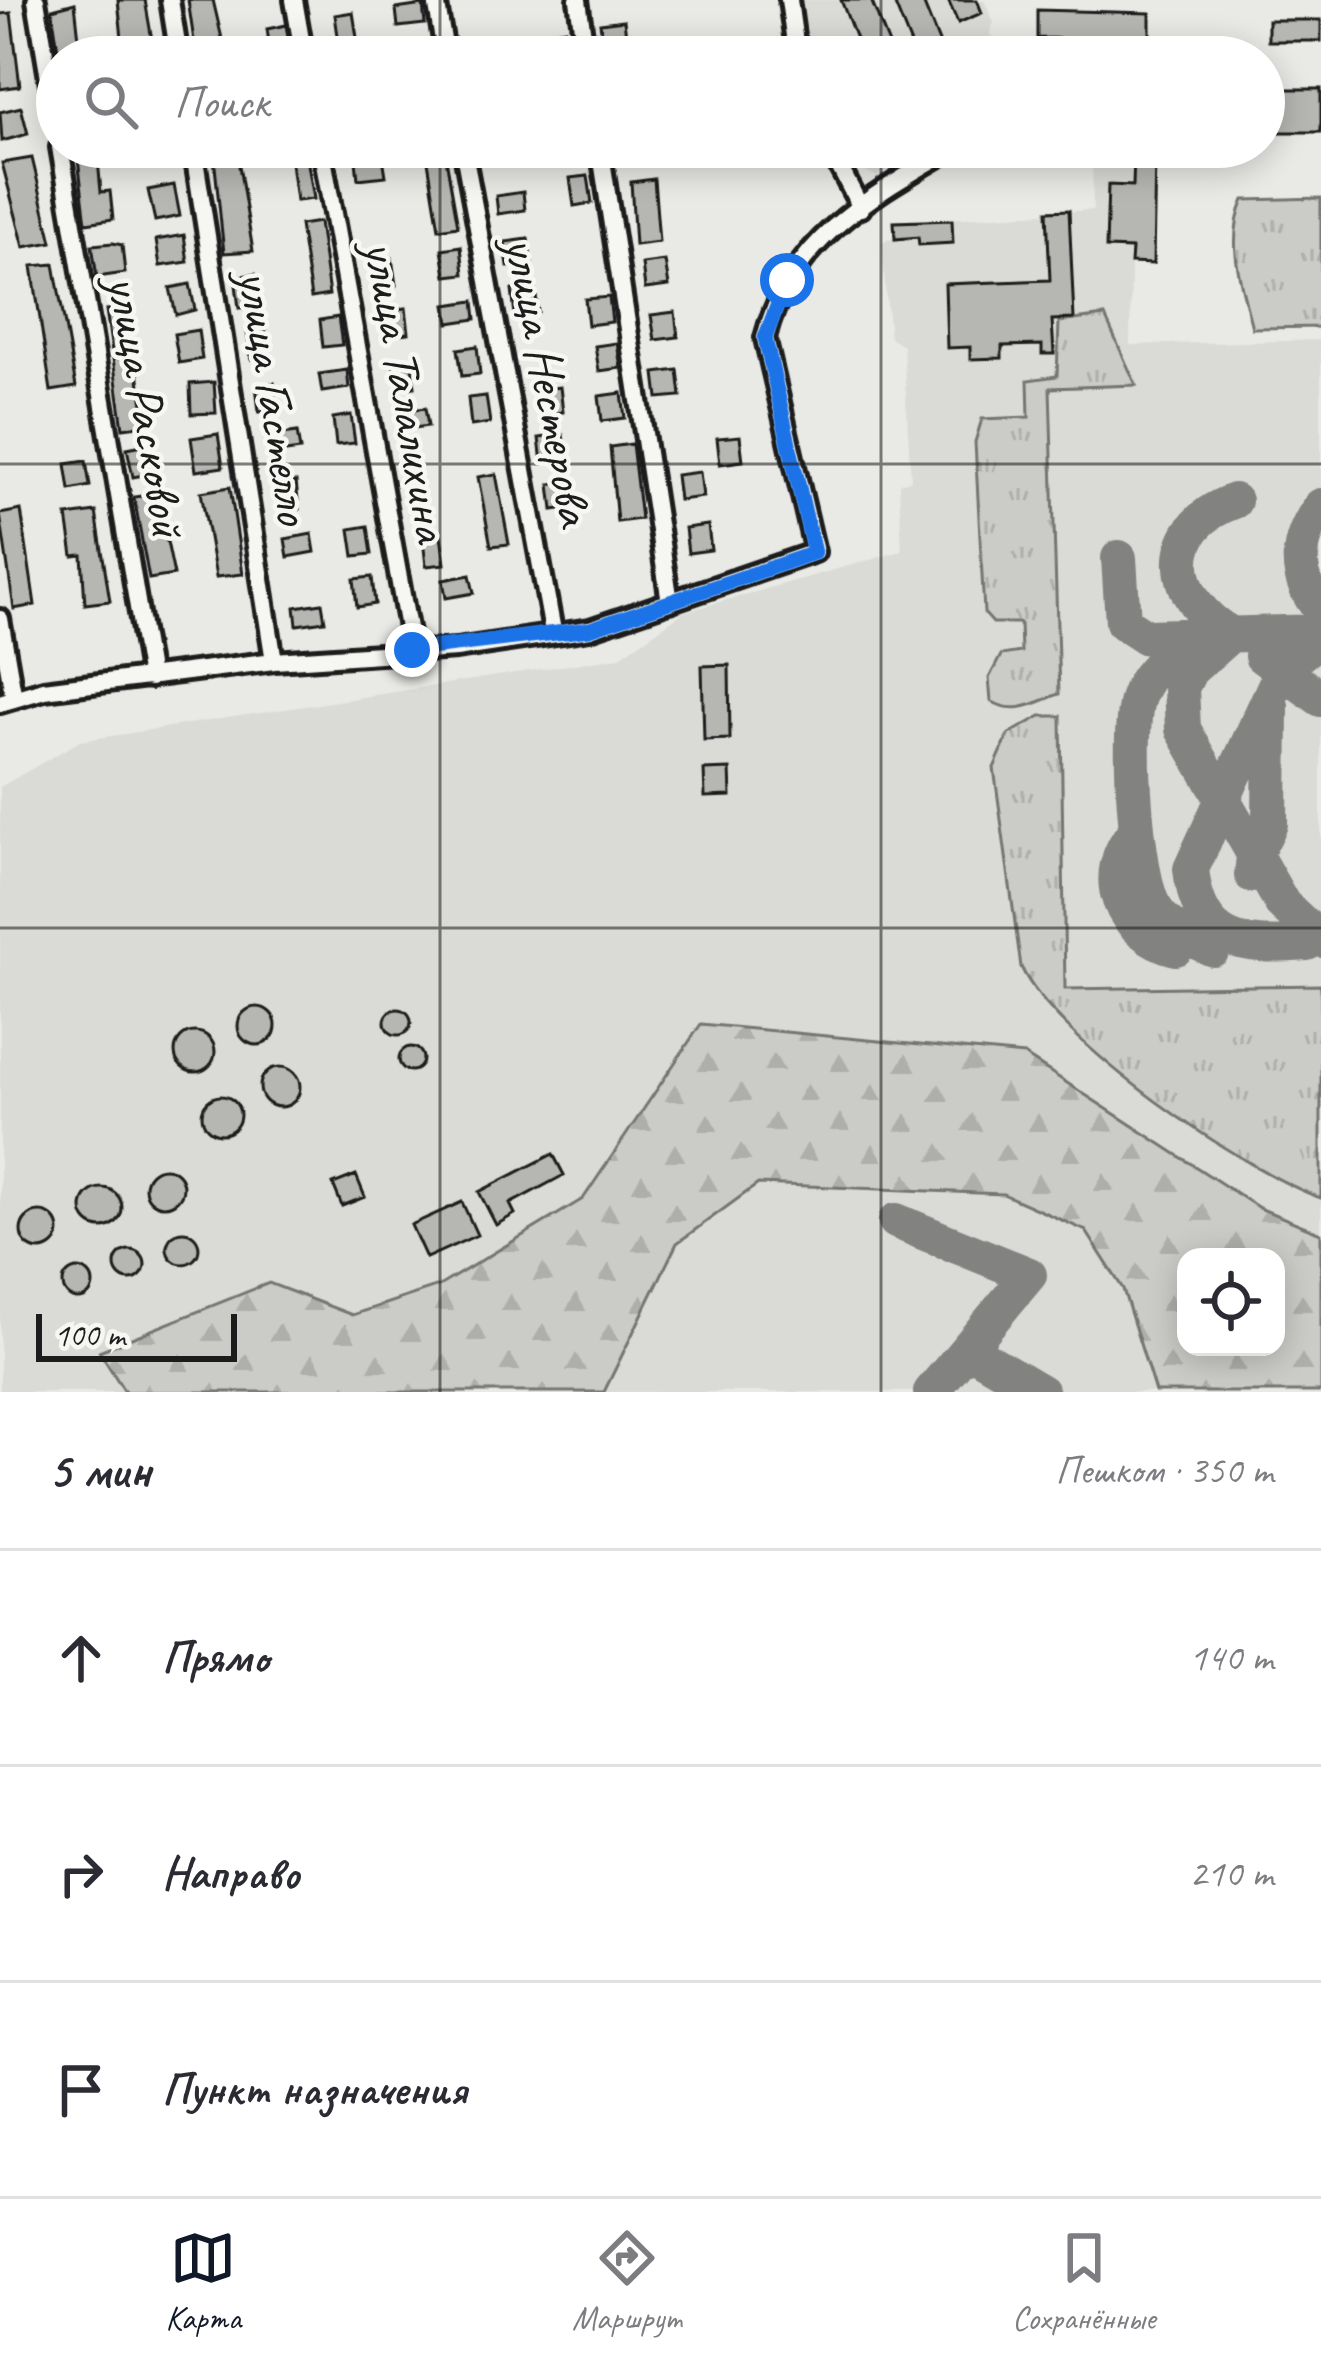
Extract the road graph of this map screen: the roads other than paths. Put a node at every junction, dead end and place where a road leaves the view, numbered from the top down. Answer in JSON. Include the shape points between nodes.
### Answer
{"nodes":[{"id":1,"x":36,"y":0,"type":"edge"},
{"id":2,"x":170,"y":0,"type":"edge"},
{"id":3,"x":294,"y":0,"type":"edge"},
{"id":4,"x":436,"y":0,"type":"edge"},
{"id":5,"x":578,"y":0,"type":"edge"},
{"id":6,"x":789,"y":0,"type":"edge"},
{"id":7,"x":42,"y":36,"type":"edge"},
{"id":8,"x":176,"y":36,"type":"edge"},
{"id":9,"x":300,"y":36,"type":"edge"},
{"id":10,"x":442,"y":36,"type":"edge"},
{"id":11,"x":583,"y":36,"type":"edge"},
{"id":12,"x":794,"y":36,"type":"edge"},
{"id":13,"x":65,"y":168,"type":"edge"},
{"id":14,"x":197,"y":168,"type":"edge"},
{"id":15,"x":324,"y":168,"type":"edge"},
{"id":16,"x":467,"y":168,"type":"edge"},
{"id":17,"x":603,"y":168,"type":"edge"},
{"id":18,"x":841,"y":168,"type":"edge"},
{"id":19,"x":923,"y":168,"type":"edge"},
{"id":20,"x":861,"y":208,"type":"junction"},
{"id":21,"x":670,"y":602,"type":"junction"},
{"id":22,"x":0,"y":619,"type":"edge"},
{"id":23,"x":553,"y":631,"type":"junction"},
{"id":24,"x":412,"y":650,"type":"junction"},
{"id":25,"x":274,"y":661,"type":"junction"},
{"id":26,"x":150,"y":678,"type":"junction"},
{"id":27,"x":7,"y":701,"type":"edge"}],
"edges":[{"from":1,"to":7,"type":"street"},
{"from":2,"to":8,"type":"street"},
{"from":3,"to":9,"type":"street"},
{"from":4,"to":10,"type":"street"},
{"from":5,"to":11,"type":"street"},
{"from":6,"to":12,"type":"street"},
{"from":13,"to":26,"type":"street","name":"улица Расковой"},
{"from":14,"to":25,"type":"street","name":"улица Гастелло"},
{"from":15,"to":24,"type":"street","name":"улица Талалихина"},
{"from":16,"to":23,"type":"street","name":"улица Нестерова"},
{"from":17,"to":21,"type":"street"},
{"from":18,"to":20,"type":"street"},
{"from":19,"to":20,"type":"street"},
{"from":20,"to":21,"type":"street","via":[[837,220],[787,280],[765,338],[814,553]]},
{"from":21,"to":23,"type":"street","via":[[590,629]]},
{"from":22,"to":27,"type":"street"},
{"from":23,"to":24,"type":"street"},
{"from":24,"to":25,"type":"street"},
{"from":25,"to":26,"type":"street"},
{"from":26,"to":27,"type":"street"}]}
